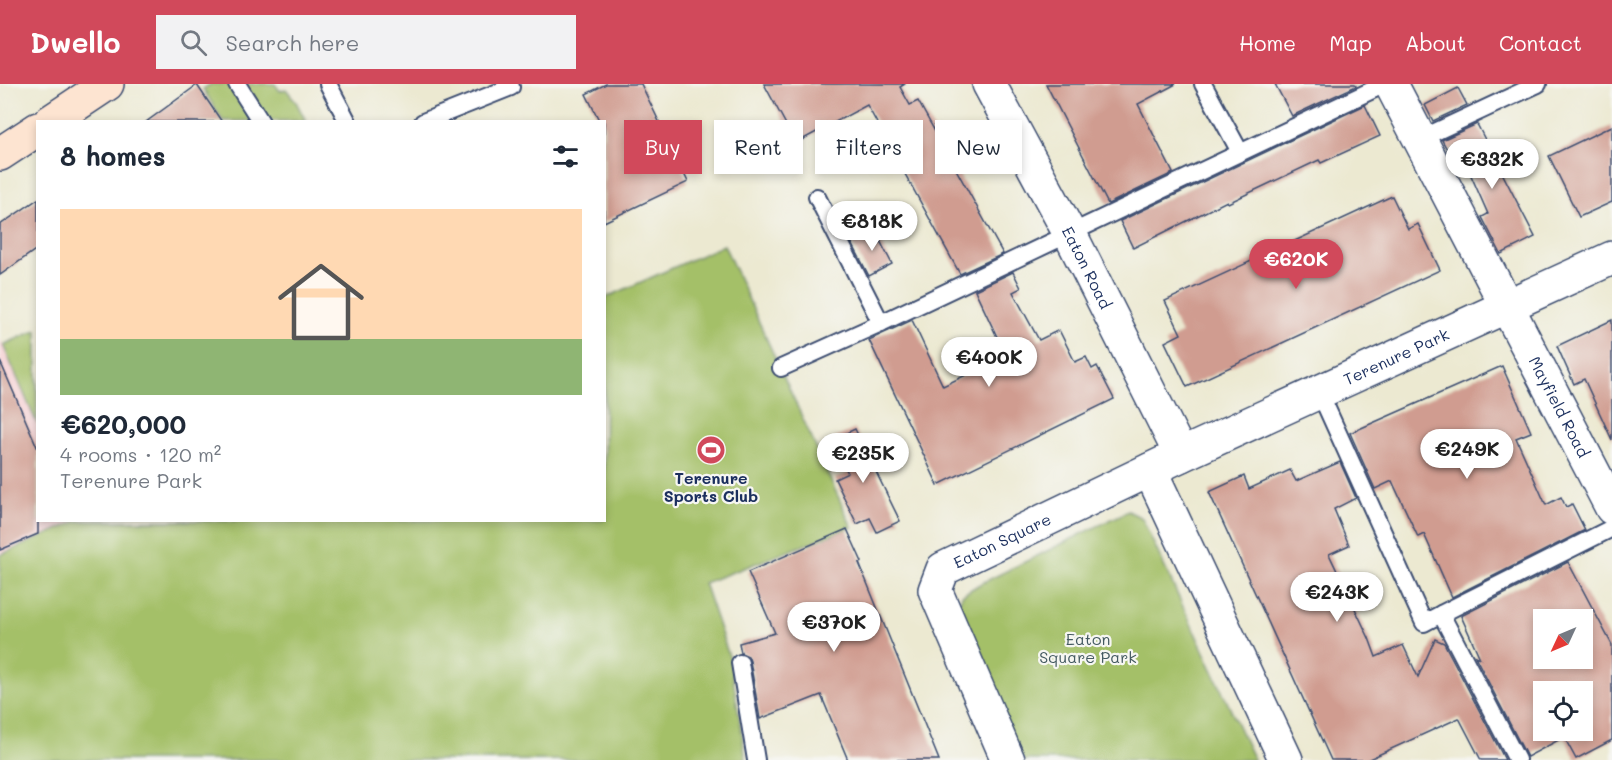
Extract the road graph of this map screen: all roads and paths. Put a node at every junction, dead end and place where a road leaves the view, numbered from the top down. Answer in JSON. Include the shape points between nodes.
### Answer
{"nodes":[{"id":1,"x":107,"y":84,"type":"edge"},
{"id":2,"x":237,"y":84,"type":"edge"},
{"id":3,"x":328,"y":84,"type":"edge"},
{"id":4,"x":989,"y":84,"type":"edge"},
{"id":5,"x":1203,"y":84,"type":"edge"},
{"id":6,"x":1385,"y":84,"type":"edge"},
{"id":7,"x":1391,"y":84,"type":"edge"},
{"id":8,"x":1538,"y":84,"type":"edge"},
{"id":9,"x":510,"y":87,"type":"dead end"},
{"id":10,"x":53,"y":120,"type":"edge"},
{"id":11,"x":260,"y":120,"type":"edge"},
{"id":12,"x":347,"y":120,"type":"edge"},
{"id":13,"x":428,"y":120,"type":"edge"},
{"id":14,"x":36,"y":130,"type":"edge"},
{"id":15,"x":1420,"y":139,"type":"junction"},
{"id":16,"x":1240,"y":152,"type":"junction"},
{"id":17,"x":0,"y":153,"type":"edge"},
{"id":18,"x":817,"y":197,"type":"dead end"},
{"id":19,"x":1070,"y":234,"type":"junction"},
{"id":20,"x":1612,"y":258,"type":"edge"},
{"id":21,"x":1507,"y":307,"type":"junction"},
{"id":22,"x":881,"y":323,"type":"junction"},
{"id":23,"x":781,"y":368,"type":"dead end"},
{"id":24,"x":1319,"y":391,"type":"junction"},
{"id":25,"x":1181,"y":455,"type":"junction"},
{"id":26,"x":1150,"y":470,"type":"junction"},
{"id":27,"x":1609,"y":493,"type":"edge"},
{"id":28,"x":1612,"y":528,"type":"edge"},
{"id":29,"x":1441,"y":614,"type":"junction"},
{"id":30,"x":740,"y":663,"type":"dead end"},
{"id":31,"x":756,"y":760,"type":"edge"},
{"id":32,"x":1008,"y":760,"type":"edge"},
{"id":33,"x":1286,"y":760,"type":"edge"},
{"id":34,"x":1516,"y":760,"type":"edge"}],
"edges":[{"from":1,"to":10,"type":"main road"},
{"from":2,"to":11,"type":"lane"},
{"from":3,"to":12,"type":"lane"},
{"from":4,"to":19,"type":"street","name":"Eaton Road"},
{"from":5,"to":16,"type":"lane"},
{"from":6,"to":16,"type":"lane"},
{"from":7,"to":15,"type":"street","name":"Mayfield Road"},
{"from":8,"to":15,"type":"lane"},
{"from":9,"to":13,"type":"lane"},
{"from":14,"to":17,"type":"main road"},
{"from":15,"to":21,"type":"street","name":"Mayfield Road"},
{"from":16,"to":19,"type":"lane"},
{"from":18,"to":22,"type":"lane"},
{"from":19,"to":22,"type":"lane"},
{"from":19,"to":25,"type":"street","name":"Eaton Road"},
{"from":20,"to":21,"type":"street","name":"Terenure Park"},
{"from":21,"to":24,"type":"street","name":"Terenure Park"},
{"from":21,"to":27,"type":"street","name":"Mayfield Road"},
{"from":22,"to":23,"type":"lane"},
{"from":24,"to":25,"type":"street","name":"Terenure Park"},
{"from":24,"to":29,"type":"lane","via":[[1424,623]]},
{"from":25,"to":26,"type":"street","name":"Eaton Square"},
{"from":26,"to":32,"type":"street","name":"Eaton Square","via":[[943,569],[935,590]]},
{"from":26,"to":33,"type":"street"},
{"from":28,"to":29,"type":"lane"},
{"from":29,"to":34,"type":"lane"},
{"from":30,"to":31,"type":"lane"}]}
